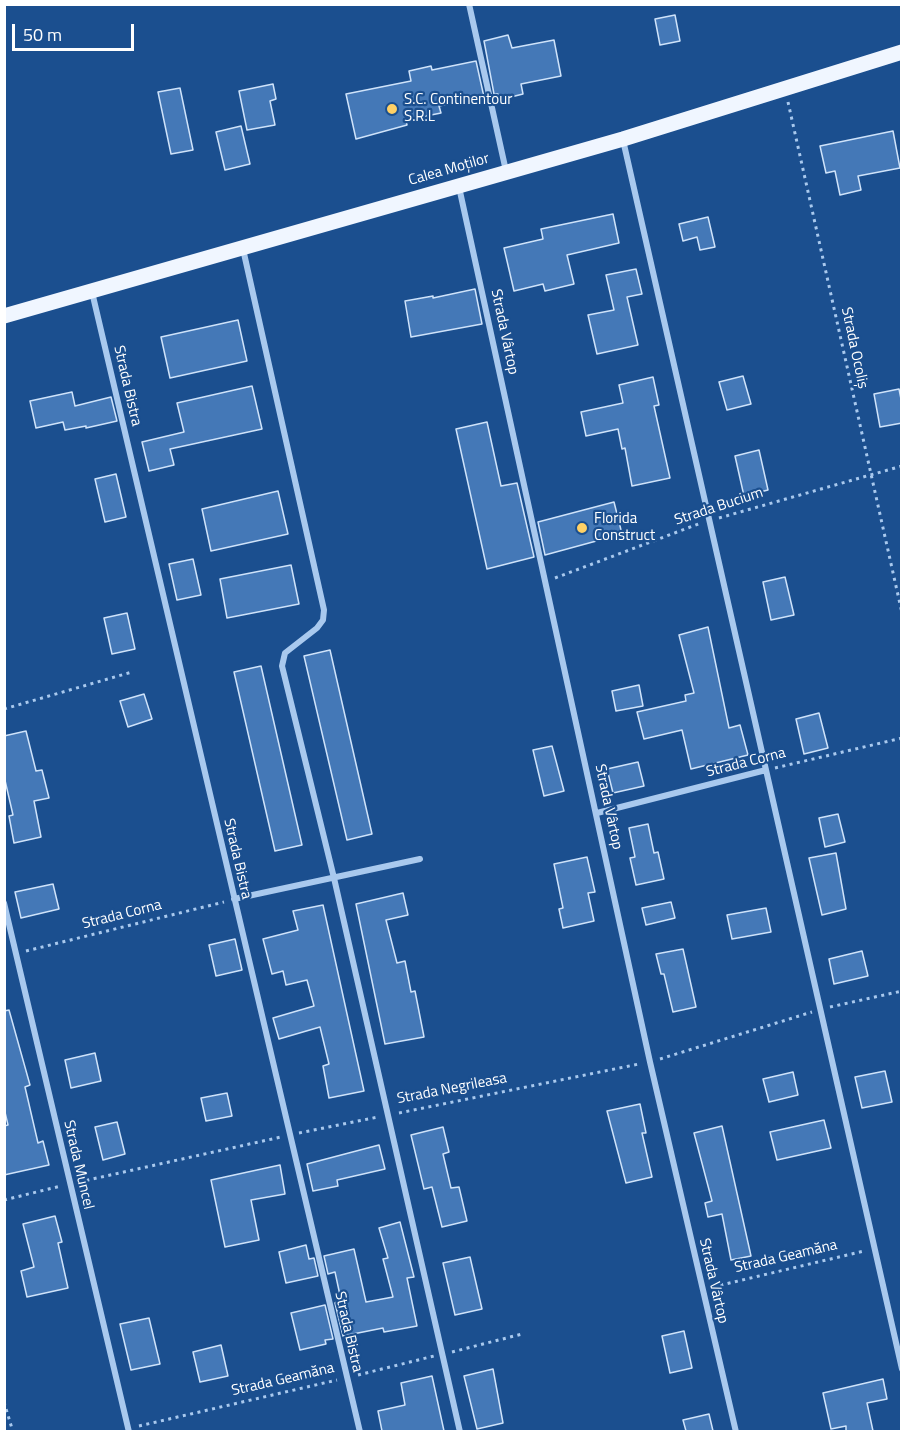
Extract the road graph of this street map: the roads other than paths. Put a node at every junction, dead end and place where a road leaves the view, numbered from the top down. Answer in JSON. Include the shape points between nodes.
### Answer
{"nodes":[{"id":1,"x":469,"y":4,"type":"edge"},
{"id":2,"x":902,"y":52,"type":"edge"},
{"id":3,"x":622,"y":139,"type":"junction"},
{"id":4,"x":507,"y":172,"type":"junction"},
{"id":5,"x":459,"y":186,"type":"junction"},
{"id":6,"x":242,"y":249,"type":"junction"},
{"id":7,"x":92,"y":292,"type":"junction"},
{"id":8,"x":4,"y":316,"type":"edge"},
{"id":9,"x":766,"y":770,"type":"junction"},
{"id":10,"x":597,"y":813,"type":"junction"},
{"id":11,"x":420,"y":859,"type":"dead end"},
{"id":12,"x":334,"y":878,"type":"junction"},
{"id":13,"x":234,"y":899,"type":"junction"},
{"id":14,"x":4,"y":903,"type":"edge"},
{"id":15,"x":902,"y":1369,"type":"edge"},
{"id":16,"x":129,"y":1430,"type":"edge"},
{"id":17,"x":360,"y":1431,"type":"edge"},
{"id":18,"x":460,"y":1431,"type":"edge"},
{"id":19,"x":736,"y":1431,"type":"edge"}],
"edges":[{"from":1,"to":4,"type":"street"},
{"from":2,"to":3,"type":"main road","name":"Calea Moților"},
{"from":3,"to":4,"type":"main road","name":"Calea Moților"},
{"from":3,"to":9,"type":"street"},
{"from":4,"to":5,"type":"main road","name":"Calea Moților"},
{"from":5,"to":6,"type":"main road","name":"Calea Moților"},
{"from":5,"to":10,"type":"street","name":"Strada Vârtop"},
{"from":6,"to":7,"type":"main road","name":"Calea Moților"},
{"from":6,"to":12,"type":"street","via":[[324,609],[323,620],[285,653],[282,666]]},
{"from":7,"to":8,"type":"main road","name":"Calea Moților"},
{"from":7,"to":13,"type":"street","name":"Strada Bistra"},
{"from":9,"to":10,"type":"street","name":"Strada Corna"},
{"from":9,"to":15,"type":"street"},
{"from":10,"to":19,"type":"street","name":"Strada Vârtop"},
{"from":11,"to":12,"type":"street"},
{"from":12,"to":13,"type":"street"},
{"from":12,"to":18,"type":"street"},
{"from":13,"to":17,"type":"street","name":"Strada Bistra"},
{"from":14,"to":16,"type":"street","name":"Strada Muncel"}]}
